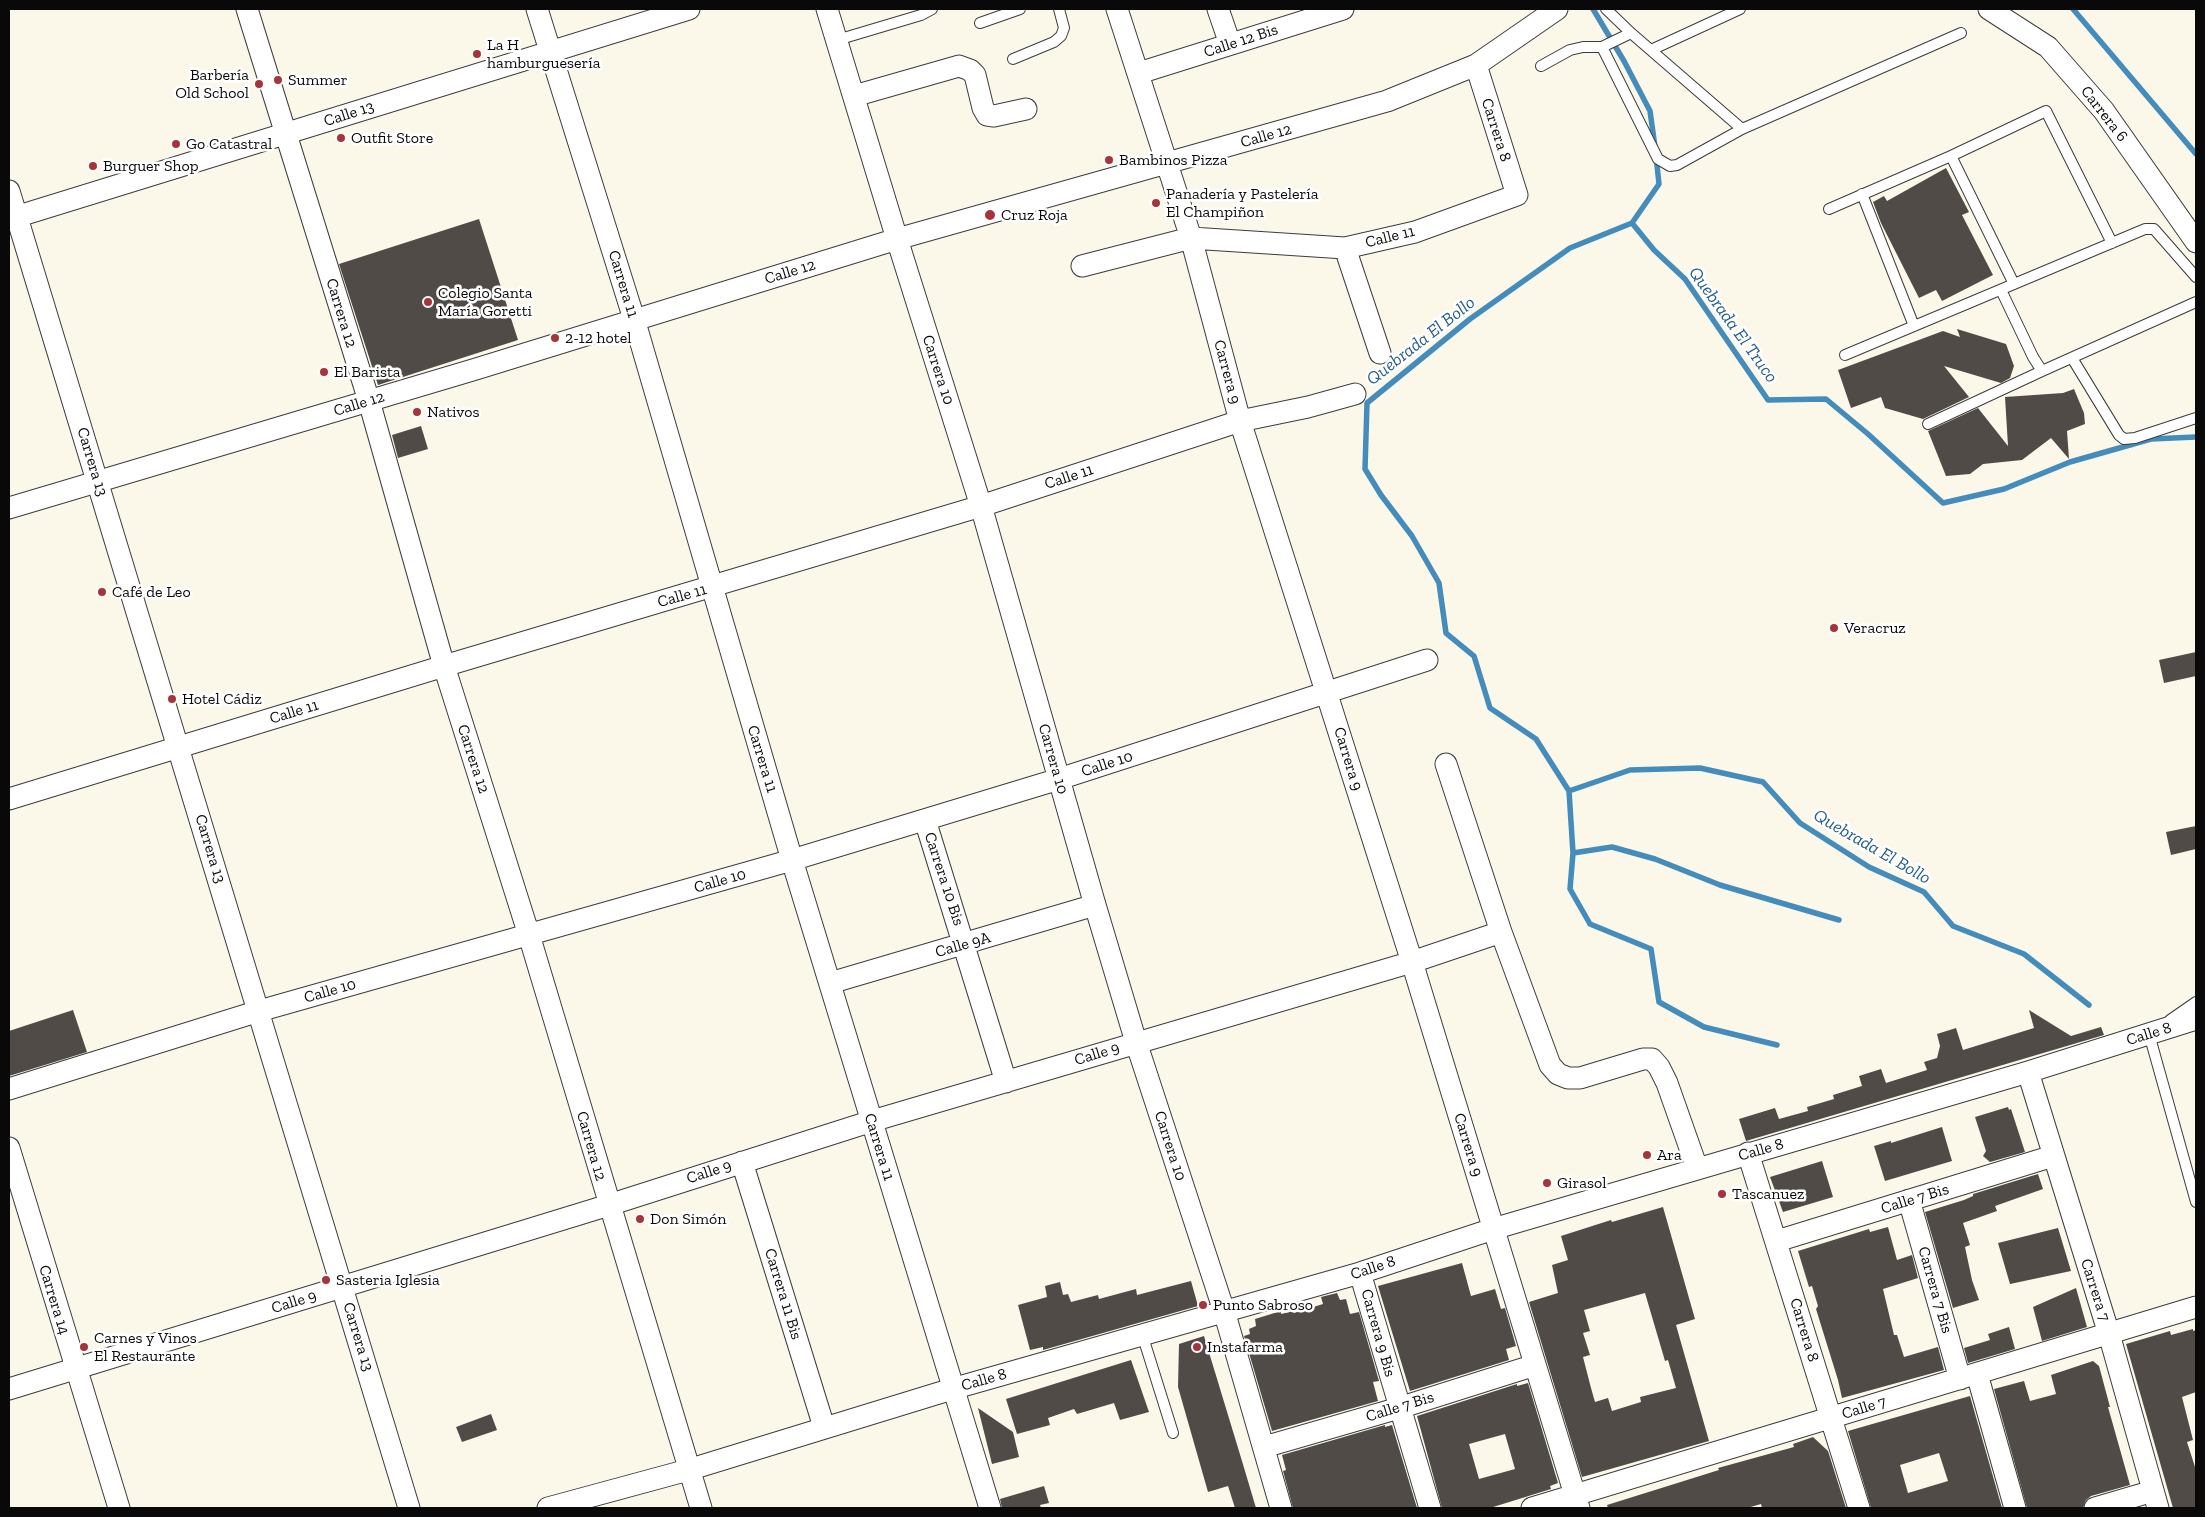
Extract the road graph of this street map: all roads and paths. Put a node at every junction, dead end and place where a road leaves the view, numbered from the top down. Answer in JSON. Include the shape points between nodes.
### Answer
{"nodes":[{"id":1,"x":248,"y":9,"type":"edge"},
{"id":2,"x":538,"y":9,"type":"edge"},
{"id":3,"x":688,"y":9,"type":"edge"},
{"id":4,"x":827,"y":9,"type":"edge"},
{"id":5,"x":932,"y":9,"type":"edge"},
{"id":6,"x":1020,"y":9,"type":"edge"},
{"id":7,"x":1059,"y":9,"type":"edge"},
{"id":8,"x":1117,"y":9,"type":"edge"},
{"id":9,"x":1218,"y":9,"type":"edge"},
{"id":10,"x":1343,"y":9,"type":"edge"},
{"id":11,"x":1557,"y":9,"type":"edge"},
{"id":12,"x":1606,"y":9,"type":"edge"},
{"id":13,"x":1740,"y":9,"type":"edge"},
{"id":14,"x":1989,"y":9,"type":"edge"},
{"id":15,"x":980,"y":23,"type":"dead end"},
{"id":16,"x":1631,"y":33,"type":"junction"},
{"id":17,"x":1961,"y":33,"type":"dead end"},
{"id":18,"x":837,"y":40,"type":"junction"},
{"id":19,"x":1230,"y":44,"type":"junction"},
{"id":20,"x":1602,"y":47,"type":"junction"},
{"id":21,"x":551,"y":50,"type":"junction"},
{"id":22,"x":1650,"y":50,"type":"junction"},
{"id":23,"x":1013,"y":59,"type":"dead end"},
{"id":24,"x":1476,"y":65,"type":"junction"},
{"id":25,"x":1541,"y":66,"type":"dead end"},
{"id":26,"x":1139,"y":73,"type":"junction"},
{"id":27,"x":854,"y":96,"type":"junction"},
{"id":28,"x":1026,"y":109,"type":"dead end"},
{"id":29,"x":1742,"y":129,"type":"junction"},
{"id":30,"x":286,"y":134,"type":"junction"},
{"id":31,"x":1951,"y":156,"type":"junction"},
{"id":32,"x":1168,"y":164,"type":"junction"},
{"id":33,"x":9,"y":191,"type":"edge"},
{"id":34,"x":1862,"y":194,"type":"junction"},
{"id":35,"x":1517,"y":195,"type":"joint"},
{"id":36,"x":1829,"y":209,"type":"dead end"},
{"id":37,"x":13,"y":218,"type":"edge"},
{"id":38,"x":1191,"y":238,"type":"junction"},
{"id":39,"x":897,"y":239,"type":"junction"},
{"id":40,"x":2196,"y":242,"type":"edge"},
{"id":41,"x":2112,"y":243,"type":"junction"},
{"id":42,"x":1345,"y":248,"type":"junction"},
{"id":43,"x":1082,"y":266,"type":"dead end"},
{"id":44,"x":2196,"y":277,"type":"edge"},
{"id":45,"x":2014,"y":284,"type":"junction"},
{"id":46,"x":2001,"y":290,"type":"junction"},
{"id":47,"x":2196,"y":302,"type":"edge"},
{"id":48,"x":634,"y":320,"type":"junction"},
{"id":49,"x":1914,"y":326,"type":"junction"},
{"id":50,"x":1380,"y":353,"type":"dead end"},
{"id":51,"x":1845,"y":355,"type":"dead end"},
{"id":52,"x":2072,"y":358,"type":"junction"},
{"id":53,"x":2042,"y":371,"type":"junction"},
{"id":54,"x":1355,"y":394,"type":"dead end"},
{"id":55,"x":369,"y":401,"type":"junction"},
{"id":56,"x":2196,"y":418,"type":"edge"},
{"id":57,"x":1240,"y":421,"type":"junction"},
{"id":58,"x":1928,"y":424,"type":"dead end"},
{"id":59,"x":98,"y":481,"type":"junction"},
{"id":60,"x":981,"y":506,"type":"junction"},
{"id":61,"x":9,"y":508,"type":"edge"},
{"id":62,"x":711,"y":588,"type":"junction"},
{"id":63,"x":1427,"y":660,"type":"dead end"},
{"id":64,"x":444,"y":666,"type":"junction"},
{"id":65,"x":1327,"y":692,"type":"junction"},
{"id":66,"x":179,"y":746,"type":"junction"},
{"id":67,"x":1446,"y":764,"type":"dead end"},
{"id":68,"x":1059,"y":779,"type":"junction"},
{"id":69,"x":9,"y":799,"type":"edge"},
{"id":70,"x":925,"y":820,"type":"junction"},
{"id":71,"x":792,"y":860,"type":"junction"},
{"id":72,"x":1095,"y":906,"type":"junction"},
{"id":73,"x":1501,"y":932,"type":"junction"},
{"id":74,"x":529,"y":935,"type":"junction"},
{"id":75,"x":964,"y":945,"type":"junction"},
{"id":76,"x":1412,"y":962,"type":"junction"},
{"id":77,"x":830,"y":983,"type":"junction"},
{"id":78,"x":2196,"y":1002,"type":"edge"},
{"id":79,"x":259,"y":1011,"type":"junction"},
{"id":80,"x":2196,"y":1019,"type":"edge"},
{"id":81,"x":2149,"y":1034,"type":"junction"},
{"id":82,"x":1136,"y":1042,"type":"junction"},
{"id":83,"x":2028,"y":1072,"type":"junction"},
{"id":84,"x":1006,"y":1082,"type":"junction"},
{"id":85,"x":9,"y":1089,"type":"edge"},
{"id":86,"x":872,"y":1121,"type":"junction"},
{"id":87,"x":9,"y":1148,"type":"edge"},
{"id":88,"x":1748,"y":1154,"type":"junction"},
{"id":89,"x":2052,"y":1156,"type":"junction"},
{"id":90,"x":742,"y":1162,"type":"junction"},
{"id":91,"x":1697,"y":1168,"type":"junction"},
{"id":92,"x":1909,"y":1200,"type":"junction"},
{"id":93,"x":2196,"y":1202,"type":"edge"},
{"id":94,"x":609,"y":1205,"type":"junction"},
{"id":95,"x":1493,"y":1229,"type":"junction"},
{"id":96,"x":1777,"y":1241,"type":"junction"},
{"id":97,"x":1360,"y":1273,"type":"junction"},
{"id":98,"x":343,"y":1287,"type":"junction"},
{"id":99,"x":2196,"y":1307,"type":"edge"},
{"id":100,"x":1224,"y":1311,"type":"junction"},
{"id":101,"x":1142,"y":1334,"type":"junction"},
{"id":102,"x":2109,"y":1334,"type":"junction"},
{"id":103,"x":1535,"y":1365,"type":"junction"},
{"id":104,"x":74,"y":1367,"type":"junction"},
{"id":105,"x":1969,"y":1377,"type":"junction"},
{"id":106,"x":9,"y":1389,"type":"edge"},
{"id":107,"x":952,"y":1389,"type":"junction"},
{"id":108,"x":1399,"y":1408,"type":"junction"},
{"id":109,"x":1832,"y":1418,"type":"junction"},
{"id":110,"x":824,"y":1427,"type":"junction"},
{"id":111,"x":1172,"y":1433,"type":"dead end"},
{"id":112,"x":1264,"y":1447,"type":"junction"},
{"id":113,"x":688,"y":1470,"type":"junction"},
{"id":114,"x":2156,"y":1500,"type":"edge"},
{"id":115,"x":1578,"y":1502,"type":"edge"},
{"id":116,"x":119,"y":1508,"type":"edge"},
{"id":117,"x":409,"y":1508,"type":"edge"},
{"id":118,"x":548,"y":1508,"type":"edge"},
{"id":119,"x":701,"y":1508,"type":"edge"},
{"id":120,"x":990,"y":1508,"type":"edge"},
{"id":121,"x":1281,"y":1508,"type":"edge"},
{"id":122,"x":1430,"y":1508,"type":"edge"},
{"id":123,"x":1532,"y":1508,"type":"edge"},
{"id":124,"x":1859,"y":1508,"type":"edge"},
{"id":125,"x":2015,"y":1508,"type":"edge"},
{"id":126,"x":2095,"y":1508,"type":"edge"}],
"edges":[{"from":1,"to":30,"type":"street","name":"Carrera 12"},
{"from":2,"to":21,"type":"street","name":"Carrera 11"},
{"from":3,"to":21,"type":"street","name":"Calle 13"},
{"from":4,"to":18,"type":"street","name":"Carrera 10"},
{"from":5,"to":18,"type":"lane","via":[[921,16]]},
{"from":6,"to":15,"type":"lane"},
{"from":7,"to":23,"type":"lane","via":[[1064,28],[1061,36]]},
{"from":8,"to":26,"type":"street","name":"Carrera 9"},
{"from":9,"to":19,"type":"street"},
{"from":10,"to":19,"type":"street","name":"Calle 12 Bis"},
{"from":11,"to":24,"type":"street","name":"Calle 12"},
{"from":12,"to":16,"type":"lane"},
{"from":13,"to":22,"type":"lane"},
{"from":14,"to":40,"type":"street","name":"Carrera 6","via":[[2048,47],[2104,111]]},
{"from":16,"to":20,"type":"lane"},
{"from":16,"to":22,"type":"lane"},
{"from":17,"to":29,"type":"lane"},
{"from":18,"to":27,"type":"street","name":"Carrera 10"},
{"from":19,"to":26,"type":"street","name":"Calle 12 Bis"},
{"from":20,"to":25,"type":"lane","via":[[1570,50]]},
{"from":20,"to":29,"type":"lane","via":[[1658,159],[1664,164],[1677,165]]},
{"from":21,"to":30,"type":"street","name":"Calle 13"},
{"from":21,"to":48,"type":"street","name":"Carrera 11"},
{"from":22,"to":29,"type":"lane"},
{"from":24,"to":32,"type":"street","name":"Calle 12","via":[[1387,101]]},
{"from":24,"to":35,"type":"street","name":"Carrera 8"},
{"from":26,"to":32,"type":"street","name":"Carrera 9"},
{"from":27,"to":28,"type":"street","via":[[959,66],[975,75],[987,115]]},
{"from":27,"to":39,"type":"street","name":"Carrera 10"},
{"from":30,"to":37,"type":"street","name":"Calle 13"},
{"from":30,"to":55,"type":"street","name":"Carrera 12"},
{"from":31,"to":34,"type":"lane"},
{"from":31,"to":41,"type":"lane","via":[[2046,111]]},
{"from":31,"to":45,"type":"lane"},
{"from":32,"to":38,"type":"street","name":"Carrera 9"},
{"from":32,"to":39,"type":"street","name":"Calle 12"},
{"from":33,"to":37,"type":"street","name":"Carrera 13"},
{"from":34,"to":36,"type":"lane"},
{"from":34,"to":49,"type":"lane"},
{"from":35,"to":42,"type":"street","name":"Calle 11","via":[[1415,232]]},
{"from":37,"to":59,"type":"street","name":"Carrera 13"},
{"from":38,"to":42,"type":"street","name":"Calle 11"},
{"from":38,"to":43,"type":"street","name":"Calle 11"},
{"from":38,"to":57,"type":"street","name":"Carrera 9"},
{"from":39,"to":48,"type":"street","name":"Calle 12"},
{"from":39,"to":60,"type":"street","name":"Carrera 10"},
{"from":41,"to":44,"type":"lane","via":[[2145,229],[2154,229]]},
{"from":41,"to":45,"type":"lane"},
{"from":42,"to":50,"type":"street"},
{"from":45,"to":46,"type":"lane"},
{"from":46,"to":49,"type":"lane"},
{"from":46,"to":53,"type":"lane"},
{"from":47,"to":52,"type":"lane"},
{"from":48,"to":55,"type":"street","name":"Calle 12"},
{"from":48,"to":62,"type":"street","name":"Carrera 11"},
{"from":49,"to":51,"type":"lane"},
{"from":52,"to":53,"type":"lane"},
{"from":52,"to":56,"type":"lane","via":[[2119,435],[2124,438],[2135,438]]},
{"from":53,"to":58,"type":"lane"},
{"from":54,"to":57,"type":"street","name":"Calle 11"},
{"from":55,"to":59,"type":"street","name":"Calle 12"},
{"from":55,"to":64,"type":"street","name":"Carrera 12"},
{"from":57,"to":60,"type":"street","name":"Calle 11"},
{"from":57,"to":65,"type":"street","name":"Carrera 9"},
{"from":59,"to":61,"type":"street","name":"Calle 12"},
{"from":59,"to":66,"type":"street","name":"Carrera 13"},
{"from":60,"to":62,"type":"street","name":"Calle 11"},
{"from":60,"to":68,"type":"street","name":"Carrera 10"},
{"from":62,"to":64,"type":"street","name":"Calle 11"},
{"from":62,"to":71,"type":"street","name":"Carrera 11"},
{"from":63,"to":65,"type":"street","name":"Calle 10"},
{"from":64,"to":66,"type":"street","name":"Calle 11"},
{"from":64,"to":74,"type":"street","name":"Carrera 12"},
{"from":65,"to":68,"type":"street","name":"Calle 10"},
{"from":65,"to":76,"type":"street","name":"Carrera 9"},
{"from":66,"to":69,"type":"street","name":"Calle 11"},
{"from":66,"to":79,"type":"street","name":"Carrera 13"},
{"from":67,"to":73,"type":"street"},
{"from":68,"to":70,"type":"street","name":"Calle 10"},
{"from":68,"to":72,"type":"street","name":"Carrera 10"},
{"from":70,"to":71,"type":"street","name":"Calle 10"},
{"from":70,"to":75,"type":"street","name":"Carrera 10 Bis"},
{"from":71,"to":74,"type":"street","name":"Calle 10"},
{"from":71,"to":77,"type":"street","name":"Carrera 11"},
{"from":72,"to":75,"type":"street","name":"Calle 9A"},
{"from":72,"to":82,"type":"street","name":"Carrera 10"},
{"from":73,"to":76,"type":"street","name":"Calle 9"},
{"from":73,"to":91,"type":"street","via":[[1550,1065],[1558,1074],[1580,1078],[1652,1059],[1660,1067],[1667,1083]]},
{"from":74,"to":79,"type":"street","name":"Calle 10"},
{"from":74,"to":94,"type":"street","name":"Carrera 12"},
{"from":75,"to":77,"type":"street","name":"Calle 9A"},
{"from":75,"to":84,"type":"street","name":"Carrera 10 Bis"},
{"from":76,"to":82,"type":"street","name":"Calle 9"},
{"from":76,"to":95,"type":"street","name":"Carrera 9"},
{"from":77,"to":86,"type":"street","name":"Carrera 11"},
{"from":78,"to":81,"type":"lane"},
{"from":79,"to":85,"type":"street","name":"Calle 10"},
{"from":79,"to":98,"type":"street","name":"Carrera 13"},
{"from":80,"to":81,"type":"street","name":"Calle 8"},
{"from":81,"to":83,"type":"street","name":"Calle 8"},
{"from":81,"to":93,"type":"lane"},
{"from":82,"to":84,"type":"street","name":"Calle 9"},
{"from":82,"to":100,"type":"street","name":"Carrera 10"},
{"from":83,"to":88,"type":"street","name":"Calle 8"},
{"from":83,"to":89,"type":"street","name":"Carrera 7"},
{"from":84,"to":86,"type":"street","name":"Calle 9"},
{"from":86,"to":90,"type":"street","name":"Calle 9"},
{"from":86,"to":107,"type":"street","name":"Carrera 11"},
{"from":87,"to":104,"type":"street","name":"Carrera 14"},
{"from":88,"to":91,"type":"street","name":"Calle 8"},
{"from":88,"to":96,"type":"street","name":"Carrera 8"},
{"from":89,"to":92,"type":"street","name":"Calle 7 Bis"},
{"from":89,"to":102,"type":"street","name":"Carrera 7"},
{"from":90,"to":94,"type":"street","name":"Calle 9"},
{"from":90,"to":110,"type":"street","name":"Carrera 11 Bis"},
{"from":91,"to":95,"type":"street","name":"Calle 8"},
{"from":92,"to":96,"type":"street","name":"Calle 7 Bis"},
{"from":92,"to":105,"type":"street","name":"Carrera 7 Bis"},
{"from":94,"to":98,"type":"street","name":"Calle 9"},
{"from":94,"to":113,"type":"street","name":"Carrera 12"},
{"from":95,"to":97,"type":"street","name":"Calle 8"},
{"from":95,"to":103,"type":"street","name":"Carrera 9"},
{"from":96,"to":109,"type":"street","name":"Carrera 8"},
{"from":97,"to":100,"type":"street","name":"Calle 8"},
{"from":97,"to":108,"type":"street","name":"Carrera 9 Bis"},
{"from":98,"to":104,"type":"street","name":"Calle 9"},
{"from":98,"to":117,"type":"street","name":"Carrera 13"},
{"from":99,"to":102,"type":"street","name":"Calle 7"},
{"from":100,"to":101,"type":"street","name":"Calle 8"},
{"from":100,"to":112,"type":"street","name":"Carrera 10"},
{"from":101,"to":107,"type":"street","name":"Calle 8"},
{"from":101,"to":111,"type":"lane"},
{"from":102,"to":105,"type":"street","name":"Calle 7"},
{"from":102,"to":114,"type":"street","name":"Carrera 7"},
{"from":103,"to":108,"type":"street","name":"Calle 7 Bis"},
{"from":103,"to":115,"type":"street","name":"Carrera 9"},
{"from":104,"to":106,"type":"street","name":"Calle 9"},
{"from":104,"to":116,"type":"street","name":"Carrera 14"},
{"from":105,"to":109,"type":"street","name":"Calle 7"},
{"from":105,"to":125,"type":"street","name":"Carrera 7 Bis"},
{"from":107,"to":110,"type":"street","name":"Calle 8"},
{"from":107,"to":120,"type":"street","name":"Carrera 11"},
{"from":108,"to":112,"type":"street","name":"Calle 7 Bis"},
{"from":108,"to":122,"type":"street","name":"Carrera 9 Bis"},
{"from":109,"to":115,"type":"street","name":"Calle 7"},
{"from":109,"to":124,"type":"street","name":"Carrera 8"},
{"from":110,"to":113,"type":"street","name":"Calle 8"},
{"from":112,"to":121,"type":"street","name":"Carrera 10"},
{"from":113,"to":118,"type":"street","name":"Calle 8"},
{"from":113,"to":119,"type":"street","name":"Carrera 12"},
{"from":114,"to":126,"type":"street"},
{"from":115,"to":123,"type":"street","name":"Calle 7"}]}
